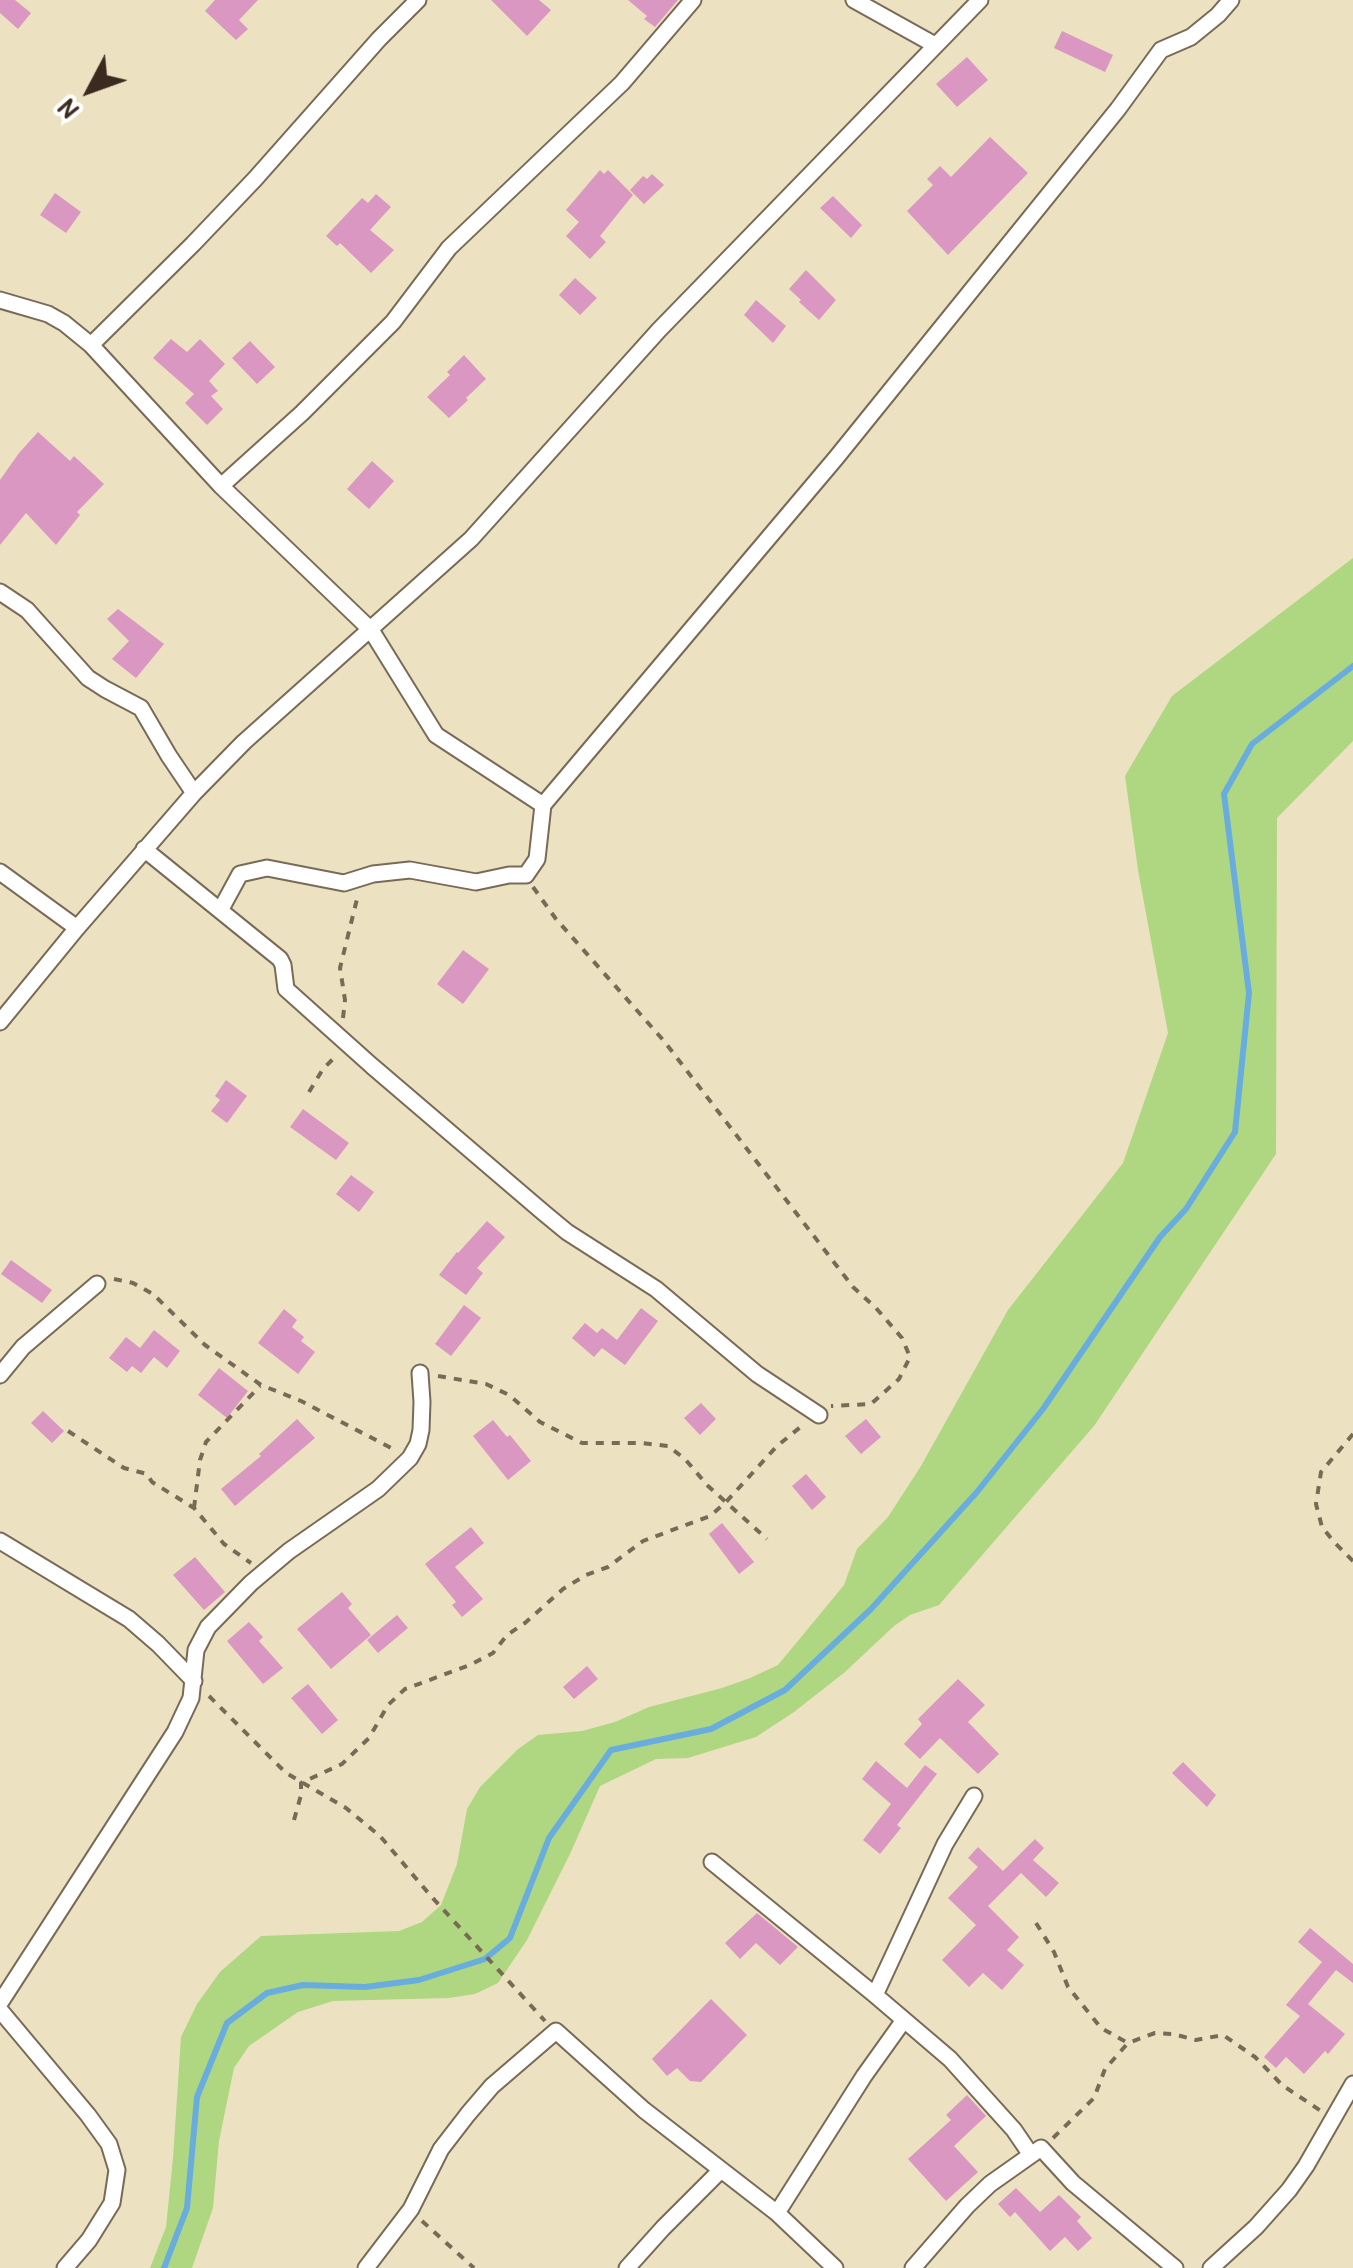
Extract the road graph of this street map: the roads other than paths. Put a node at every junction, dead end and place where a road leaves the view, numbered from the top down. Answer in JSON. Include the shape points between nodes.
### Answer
{"nodes":[{"id":1,"x":418,"y":0,"type":"edge"},
{"id":2,"x":694,"y":0,"type":"edge"},
{"id":3,"x":854,"y":0,"type":"edge"},
{"id":4,"x":980,"y":0,"type":"edge"},
{"id":5,"x":1231,"y":0,"type":"edge"},
{"id":6,"x":935,"y":45,"type":"junction"},
{"id":7,"x":0,"y":300,"type":"edge"},
{"id":8,"x":90,"y":344,"type":"junction"},
{"id":9,"x":221,"y":486,"type":"junction"},
{"id":10,"x":0,"y":592,"type":"edge"},
{"id":11,"x":372,"y":630,"type":"junction"},
{"id":12,"x":194,"y":793,"type":"junction"},
{"id":13,"x":544,"y":805,"type":"junction"},
{"id":14,"x":144,"y":849,"type":"junction"},
{"id":15,"x":0,"y":872,"type":"edge"},
{"id":16,"x":221,"y":910,"type":"junction"},
{"id":17,"x":77,"y":928,"type":"junction"},
{"id":18,"x":0,"y":1022,"type":"edge"},
{"id":19,"x":97,"y":1284,"type":"road end"},
{"id":20,"x":420,"y":1373,"type":"road end"},
{"id":21,"x":0,"y":1375,"type":"edge"},
{"id":22,"x":819,"y":1415,"type":"road end"},
{"id":23,"x":0,"y":1541,"type":"edge"},
{"id":24,"x":194,"y":1681,"type":"junction"},
{"id":25,"x":974,"y":1796,"type":"dead end"},
{"id":26,"x":712,"y":1862,"type":"dead end"},
{"id":27,"x":876,"y":1995,"type":"junction"},
{"id":28,"x":0,"y":2006,"type":"edge"},
{"id":29,"x":904,"y":2020,"type":"junction"},
{"id":30,"x":1353,"y":2084,"type":"edge"},
{"id":31,"x":1036,"y":2152,"type":"junction"},
{"id":32,"x":721,"y":2170,"type":"junction"},
{"id":33,"x":777,"y":2213,"type":"junction"},
{"id":34,"x":66,"y":2268,"type":"edge"},
{"id":35,"x":366,"y":2268,"type":"edge"},
{"id":36,"x":627,"y":2268,"type":"edge"},
{"id":37,"x":836,"y":2268,"type":"edge"},
{"id":38,"x":913,"y":2268,"type":"edge"},
{"id":39,"x":1175,"y":2268,"type":"edge"},
{"id":40,"x":1211,"y":2268,"type":"edge"}],
"edges":[{"from":1,"to":8,"type":"street","via":[[194,244]]},
{"from":2,"to":9,"type":"street","via":[[622,83],[449,248],[393,322]]},
{"from":3,"to":6,"type":"street"},
{"from":4,"to":6,"type":"street"},
{"from":5,"to":13,"type":"street","via":[[1192,36],[1161,50],[836,458]]},
{"from":6,"to":11,"type":"street","via":[[659,330],[471,539]]},
{"from":7,"to":8,"type":"street","via":[[48,314]]},
{"from":8,"to":9,"type":"street"},
{"from":9,"to":11,"type":"street"},
{"from":10,"to":12,"type":"street","via":[[27,610],[88,678],[142,708]]},
{"from":11,"to":12,"type":"street"},
{"from":11,"to":13,"type":"street","via":[[436,735]]},
{"from":12,"to":14,"type":"street"},
{"from":13,"to":16,"type":"street","via":[[537,859],[526,875],[476,882],[410,870],[344,882],[267,868],[240,874]]},
{"from":14,"to":16,"type":"street"},
{"from":14,"to":17,"type":"street"},
{"from":15,"to":17,"type":"street"},
{"from":16,"to":22,"type":"street","via":[[280,959],[286,989],[555,1222],[656,1289]]},
{"from":17,"to":18,"type":"street"},
{"from":19,"to":21,"type":"street","via":[[32,1338]]},
{"from":20,"to":24,"type":"street","via":[[421,1430],[410,1458],[263,1572],[208,1627],[196,1650]]},
{"from":23,"to":24,"type":"street","via":[[129,1619]]},
{"from":24,"to":28,"type":"street","via":[[175,1732]]},
{"from":25,"to":27,"type":"street"},
{"from":26,"to":27,"type":"street"},
{"from":27,"to":29,"type":"street"},
{"from":28,"to":34,"type":"street","via":[[109,2144],[116,2170],[112,2202]]},
{"from":29,"to":31,"type":"street"},
{"from":29,"to":33,"type":"street"},
{"from":30,"to":40,"type":"street","via":[[1276,2206]]},
{"from":31,"to":38,"type":"street","via":[[990,2184]]},
{"from":31,"to":39,"type":"street"},
{"from":32,"to":33,"type":"street"},
{"from":32,"to":35,"type":"street","via":[[556,2031],[468,2114]]},
{"from":32,"to":36,"type":"street"},
{"from":33,"to":37,"type":"street"}]}
